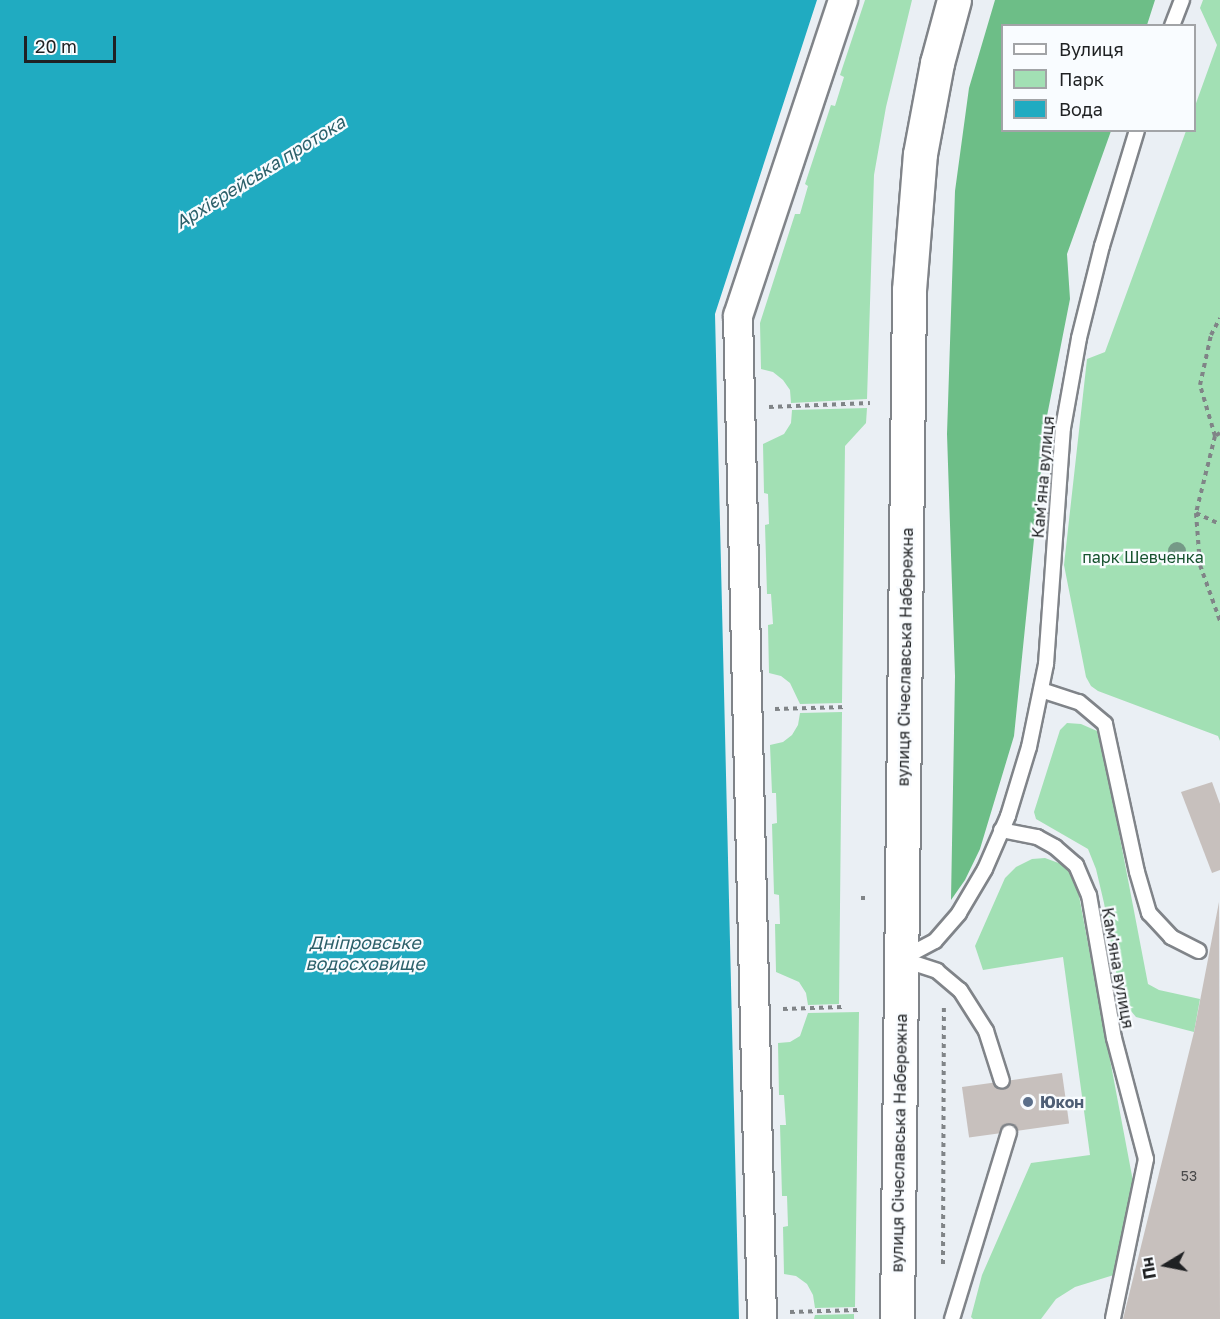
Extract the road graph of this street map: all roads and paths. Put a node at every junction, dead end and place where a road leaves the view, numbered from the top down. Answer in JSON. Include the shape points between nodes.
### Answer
{"nodes":[{"id":1,"x":843,"y":0,"type":"edge"},
{"id":2,"x":954,"y":0,"type":"edge"},
{"id":3,"x":1182,"y":0,"type":"edge"},
{"id":4,"x":1173,"y":24,"type":"edge"},
{"id":5,"x":1136,"y":132,"type":"edge"},
{"id":6,"x":1220,"y":318,"type":"edge"},
{"id":7,"x":870,"y":403,"type":"dead end"},
{"id":8,"x":739,"y":408,"type":"junction"},
{"id":9,"x":1218,"y":435,"type":"edge"},
{"id":10,"x":1196,"y":513,"type":"junction"},
{"id":11,"x":1220,"y":524,"type":"edge"},
{"id":12,"x":1220,"y":621,"type":"edge"},
{"id":13,"x":1041,"y":690,"type":"junction"},
{"id":14,"x":846,"y":707,"type":"dead end"},
{"id":15,"x":747,"y":710,"type":"junction"},
{"id":16,"x":1001,"y":830,"type":"junction"},
{"id":17,"x":902,"y":895,"type":"junction"},
{"id":18,"x":861,"y":898,"type":"dead end"},
{"id":19,"x":1199,"y":951,"type":"dead end"},
{"id":20,"x":901,"y":959,"type":"junction"},
{"id":21,"x":944,"y":977,"type":"junction"},
{"id":22,"x":842,"y":1007,"type":"dead end"},
{"id":23,"x":754,"y":1011,"type":"junction"},
{"id":24,"x":1002,"y":1081,"type":"dead end"},
{"id":25,"x":1009,"y":1133,"type":"dead end"},
{"id":26,"x":943,"y":1272,"type":"dead end"},
{"id":27,"x":859,"y":1310,"type":"dead end"},
{"id":28,"x":762,"y":1316,"type":"edge"},
{"id":29,"x":897,"y":1319,"type":"edge"},
{"id":30,"x":952,"y":1319,"type":"edge"},
{"id":31,"x":1113,"y":1319,"type":"edge"}],
"edges":[{"from":1,"to":8,"type":"street","via":[[738,316]]},
{"from":2,"to":17,"type":"main road","name":"вулиця Січеславська Набережна","via":[[927,108],[912,245]]},
{"from":3,"to":4,"type":"lane"},
{"from":5,"to":13,"type":"lane","name":"Кам'яна вулиця","via":[[1082,326],[1063,428]]},
{"from":6,"to":9,"type":"path","via":[[1211,335],[1200,385]]},
{"from":7,"to":8,"type":"path"},
{"from":8,"to":15,"type":"street"},
{"from":9,"to":10,"type":"path"},
{"from":10,"to":11,"type":"path"},
{"from":10,"to":12,"type":"path","via":[[1200,566]]},
{"from":13,"to":16,"type":"lane","name":"Кам'яна вулиця","via":[[1029,747]]},
{"from":13,"to":19,"type":"lane","via":[[1079,702],[1105,724],[1149,913],[1172,937]]},
{"from":14,"to":15,"type":"path"},
{"from":15,"to":23,"type":"street"},
{"from":16,"to":20,"type":"lane","name":"Кам'яна вулиця","via":[[959,913],[935,942]]},
{"from":16,"to":31,"type":"lane","name":"Кам'яна вулиця","via":[[1037,837],[1055,847],[1076,865],[1089,895],[1114,1038],[1146,1159]]},
{"from":17,"to":18,"type":"path"},
{"from":17,"to":20,"type":"main road","name":"вулиця Січеславська Набережна"},
{"from":20,"to":21,"type":"lane"},
{"from":20,"to":29,"type":"main road","name":"вулиця Січеславська Набережна"},
{"from":21,"to":24,"type":"lane","via":[[960,990],[986,1031]]},
{"from":21,"to":26,"type":"path"},
{"from":22,"to":23,"type":"path"},
{"from":23,"to":28,"type":"street"},
{"from":25,"to":30,"type":"lane"},
{"from":27,"to":28,"type":"path"}]}
